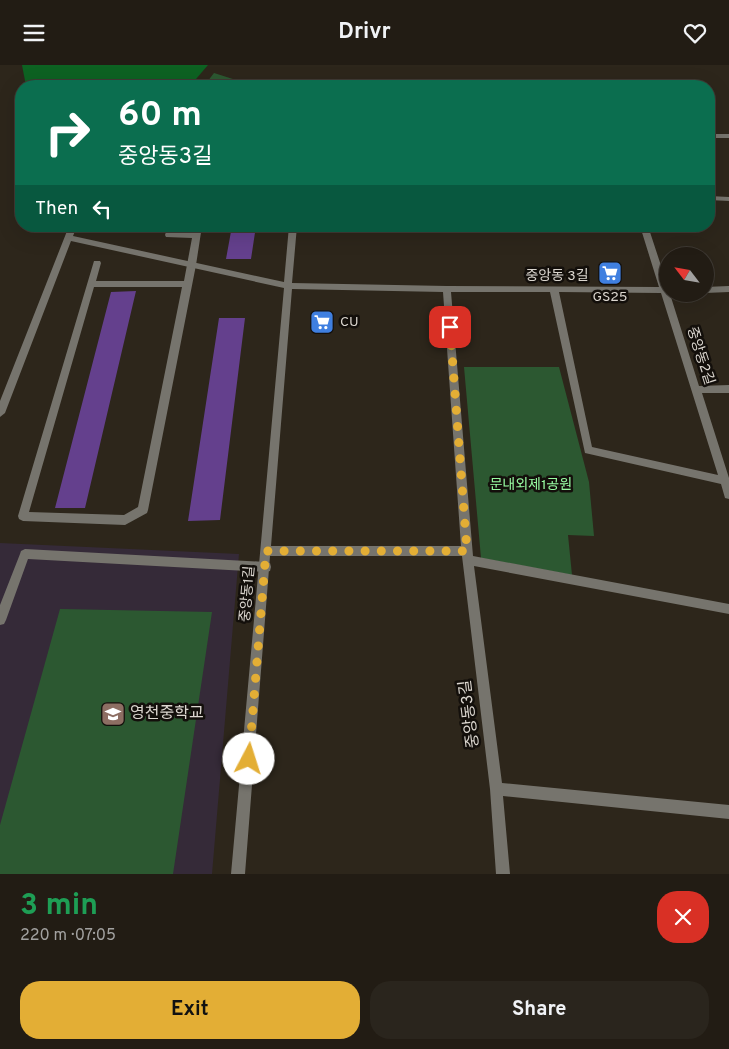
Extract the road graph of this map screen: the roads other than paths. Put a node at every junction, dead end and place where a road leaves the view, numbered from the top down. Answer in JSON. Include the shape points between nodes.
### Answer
{"nodes":[{"id":1,"x":715,"y":136,"type":"edge"},
{"id":2,"x":729,"y":136,"type":"edge"},
{"id":3,"x":715,"y":198,"type":"edge"},
{"id":4,"x":729,"y":199,"type":"edge"},
{"id":5,"x":71,"y":232,"type":"edge"},
{"id":6,"x":170,"y":232,"type":"edge"},
{"id":7,"x":186,"y":232,"type":"edge"},
{"id":8,"x":197,"y":232,"type":"edge"},
{"id":9,"x":293,"y":232,"type":"edge"},
{"id":10,"x":646,"y":232,"type":"edge"},
{"id":11,"x":69,"y":238,"type":"junction"},
{"id":12,"x":97,"y":263,"type":"dead end"},
{"id":13,"x":192,"y":265,"type":"junction"},
{"id":14,"x":659,"y":270,"type":"edge"},
{"id":15,"x":91,"y":284,"type":"junction"},
{"id":16,"x":187,"y":284,"type":"junction"},
{"id":17,"x":289,"y":286,"type":"junction"},
{"id":18,"x":447,"y":289,"type":"junction"},
{"id":19,"x":714,"y":289,"type":"edge"},
{"id":20,"x":729,"y":289,"type":"edge"},
{"id":21,"x":554,"y":290,"type":"junction"},
{"id":22,"x":659,"y":290,"type":"edge"},
{"id":23,"x":670,"y":303,"type":"edge"},
{"id":24,"x":729,"y":389,"type":"edge"},
{"id":25,"x":697,"y":390,"type":"junction"},
{"id":26,"x":0,"y":413,"type":"edge"},
{"id":27,"x":727,"y":482,"type":"edge"},
{"id":28,"x":729,"y":495,"type":"edge"},
{"id":29,"x":266,"y":551,"type":"junction"},
{"id":30,"x":467,"y":556,"type":"junction"},
{"id":31,"x":266,"y":567,"type":"junction"},
{"id":32,"x":729,"y":609,"type":"edge"},
{"id":33,"x":0,"y":620,"type":"edge"},
{"id":34,"x":496,"y":789,"type":"junction"},
{"id":35,"x":729,"y":812,"type":"edge"},
{"id":36,"x":238,"y":874,"type":"edge"},
{"id":37,"x":503,"y":874,"type":"edge"}],
"edges":[{"from":1,"to":2,"type":"street"},
{"from":3,"to":4,"type":"street"},
{"from":5,"to":11,"type":"street"},
{"from":6,"to":7,"type":"street","via":[[169,235]]},
{"from":8,"to":13,"type":"street"},
{"from":9,"to":17,"type":"street","name":"중앙동1길"},
{"from":10,"to":14,"type":"street","name":"중앙동2길"},
{"from":11,"to":13,"type":"street","name":"중앙동 3길"},
{"from":11,"to":26,"type":"street"},
{"from":12,"to":15,"type":"street"},
{"from":13,"to":16,"type":"street"},
{"from":13,"to":17,"type":"street","name":"중앙동 3길"},
{"from":15,"to":16,"type":"street"},
{"from":15,"to":16,"type":"street","via":[[23,516],[125,519],[143,510]]},
{"from":17,"to":18,"type":"street","name":"중앙동 3길"},
{"from":17,"to":29,"type":"street","name":"중앙동1길"},
{"from":18,"to":21,"type":"street","name":"중앙동 3길"},
{"from":18,"to":30,"type":"street","name":"중앙동3길"},
{"from":19,"to":20,"type":"street"},
{"from":21,"to":22,"type":"street","name":"중앙동 3길"},
{"from":21,"to":27,"type":"street","via":[[588,450]]},
{"from":23,"to":25,"type":"street","name":"중앙동2길"},
{"from":24,"to":25,"type":"street"},
{"from":25,"to":27,"type":"street","name":"중앙동2길"},
{"from":27,"to":28,"type":"street","name":"중앙동2길"},
{"from":29,"to":30,"type":"street"},
{"from":29,"to":31,"type":"street","name":"중앙동1길"},
{"from":30,"to":32,"type":"street"},
{"from":30,"to":34,"type":"street","name":"중앙동3길"},
{"from":31,"to":33,"type":"street","via":[[25,554]]},
{"from":31,"to":36,"type":"street","name":"중앙동1길"},
{"from":34,"to":35,"type":"street"},
{"from":34,"to":37,"type":"street","name":"중앙동3길"}]}
